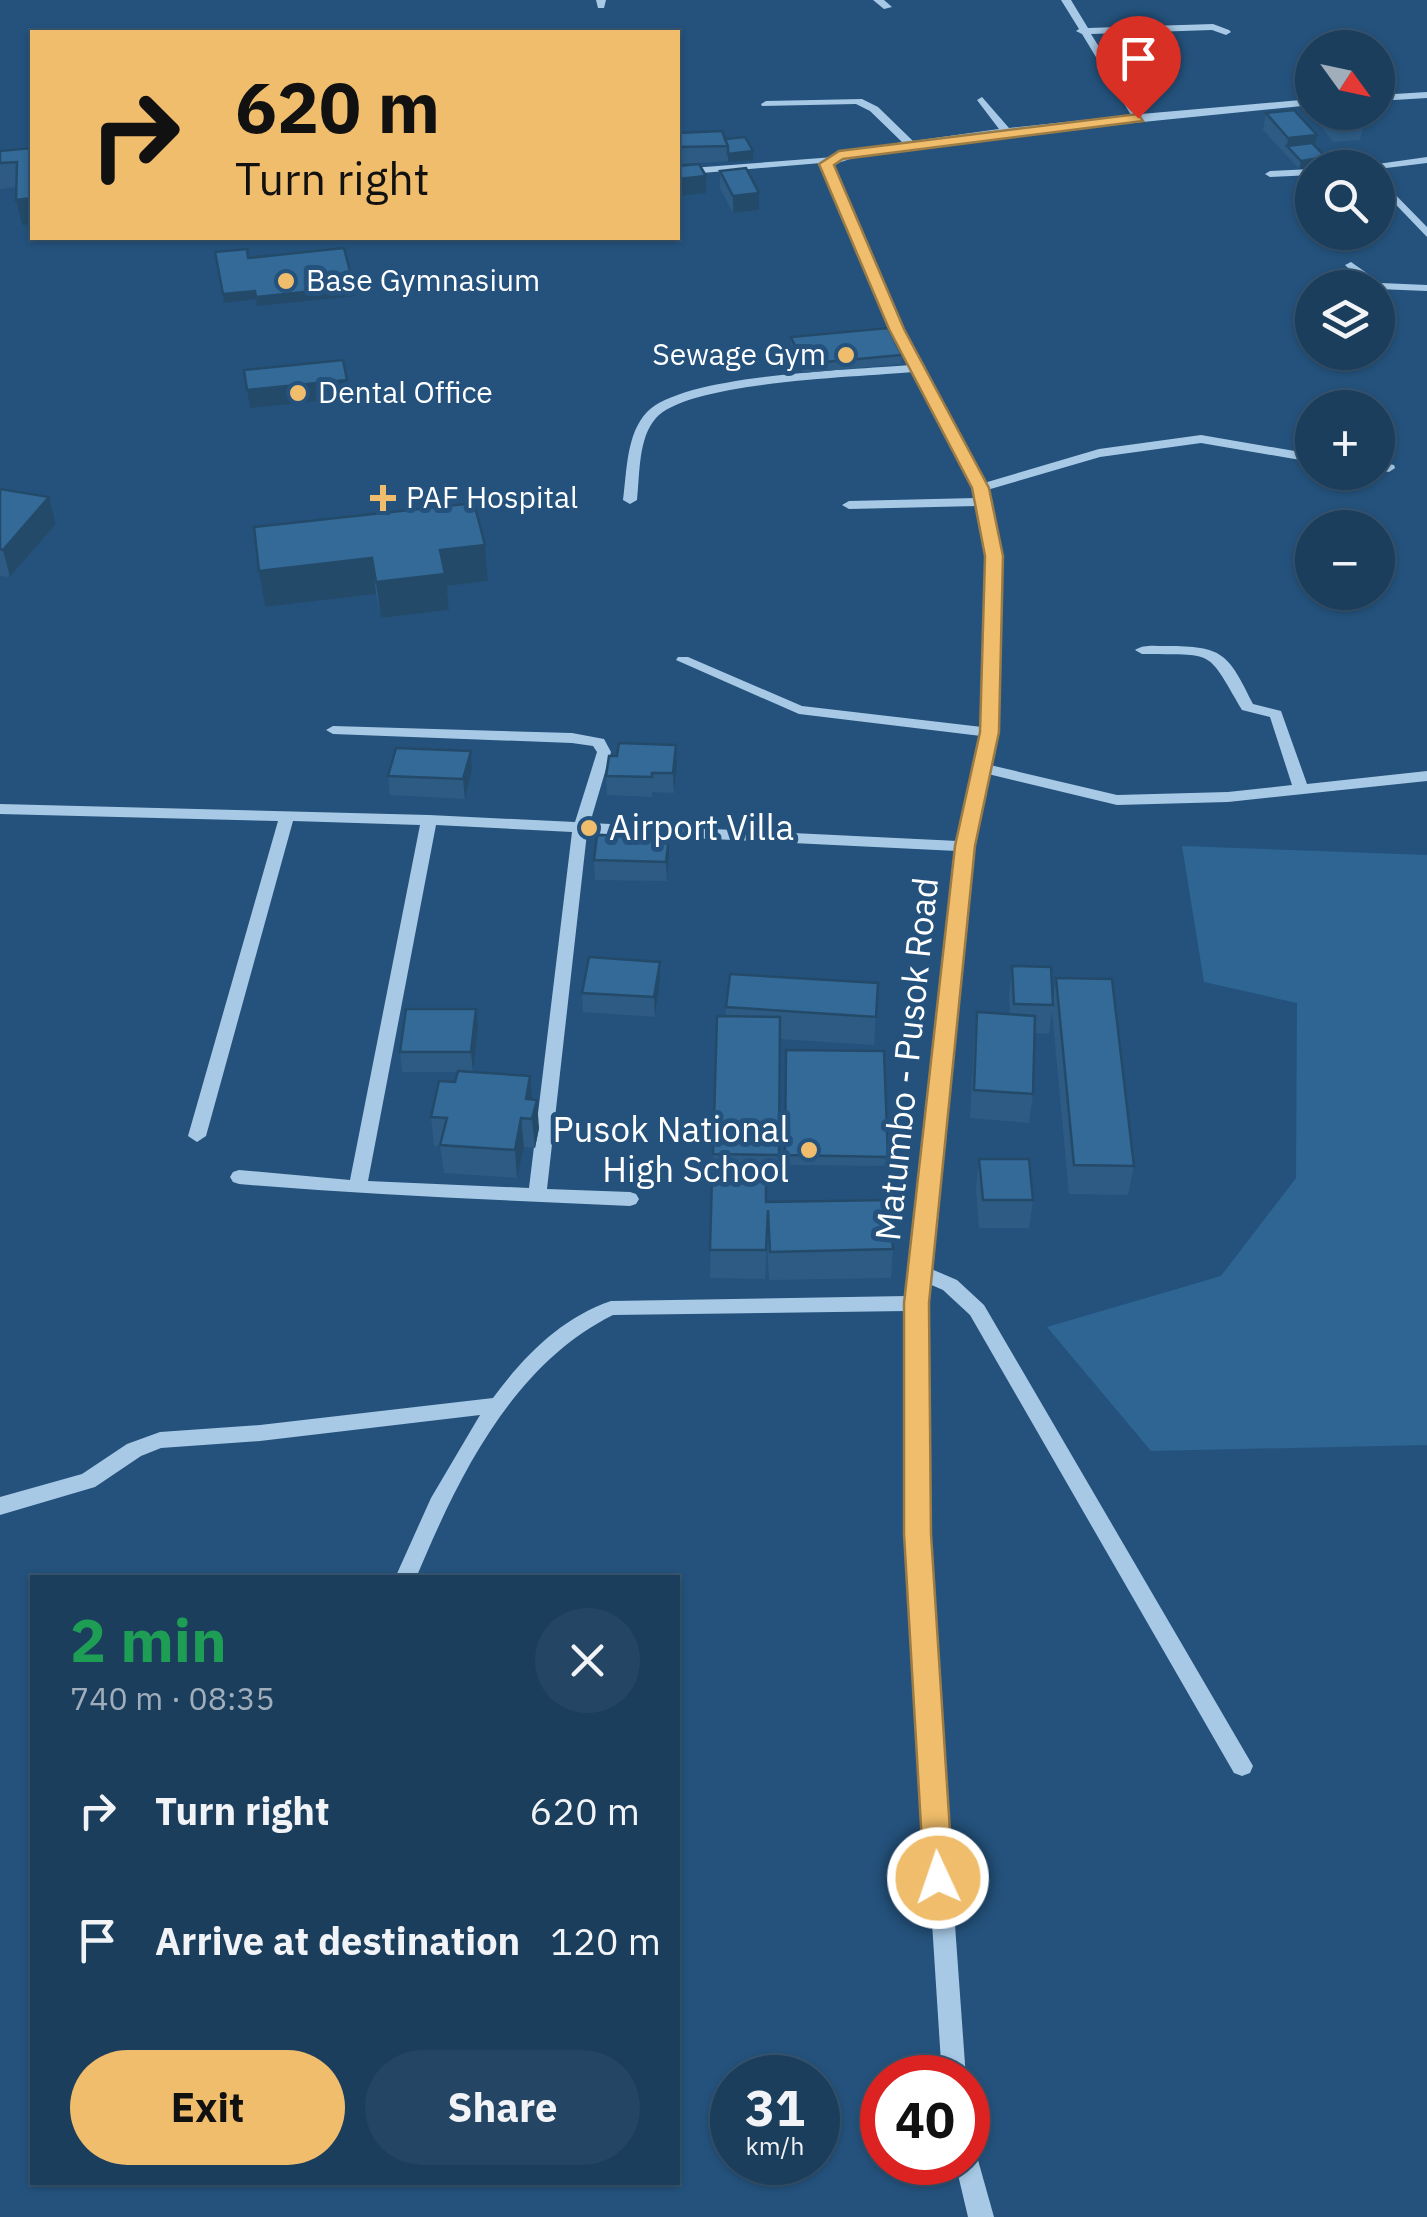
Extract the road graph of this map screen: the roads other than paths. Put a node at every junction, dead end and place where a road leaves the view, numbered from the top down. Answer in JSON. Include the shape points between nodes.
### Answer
{"nodes":[{"id":1,"x":1066,"y":0,"type":"edge"},
{"id":2,"x":1081,"y":31,"type":"junction"},
{"id":3,"x":1226,"y":32,"type":"dead end"},
{"id":4,"x":1426,"y":96,"type":"edge"},
{"id":5,"x":1395,"y":97,"type":"edge"},
{"id":6,"x":982,"y":100,"type":"dead end"},
{"id":7,"x":766,"y":104,"type":"dead end"},
{"id":8,"x":1295,"y":104,"type":"edge"},
{"id":9,"x":1138,"y":118,"type":"junction"},
{"id":10,"x":1007,"y":134,"type":"junction"},
{"id":11,"x":910,"y":144,"type":"junction"},
{"id":12,"x":830,"y":159,"type":"junction"},
{"id":13,"x":1427,"y":160,"type":"edge"},
{"id":14,"x":1395,"y":164,"type":"edge"},
{"id":15,"x":680,"y":172,"type":"edge"},
{"id":16,"x":1295,"y":173,"type":"edge"},
{"id":17,"x":1270,"y":174,"type":"dead end"},
{"id":18,"x":1395,"y":199,"type":"edge"},
{"id":19,"x":1427,"y":234,"type":"edge"},
{"id":20,"x":1351,"y":265,"type":"dead end"},
{"id":21,"x":1427,"y":288,"type":"edge"},
{"id":22,"x":920,"y":368,"type":"junction"},
{"id":23,"x":1295,"y":455,"type":"edge"},
{"id":24,"x":982,"y":495,"type":"junction"},
{"id":25,"x":630,"y":500,"type":"dead end"},
{"id":26,"x":849,"y":505,"type":"dead end"},
{"id":27,"x":1142,"y":650,"type":"dead end"},
{"id":28,"x":683,"y":660,"type":"dead end"},
{"id":29,"x":333,"y":730,"type":"dead end"},
{"id":30,"x":989,"y":732,"type":"junction"},
{"id":31,"x":982,"y":768,"type":"junction"},
{"id":32,"x":1427,"y":776,"type":"edge"},
{"id":33,"x":1301,"y":790,"type":"junction"},
{"id":34,"x":0,"y":809,"type":"edge"},
{"id":35,"x":288,"y":816,"type":"junction"},
{"id":36,"x":429,"y":820,"type":"junction"},
{"id":37,"x":580,"y":830,"type":"junction"},
{"id":38,"x":965,"y":846,"type":"junction"},
{"id":39,"x":197,"y":1136,"type":"dead end"},
{"id":40,"x":240,"y":1177,"type":"dead end"},
{"id":41,"x":358,"y":1188,"type":"junction"},
{"id":42,"x":537,"y":1196,"type":"junction"},
{"id":43,"x":630,"y":1199,"type":"dead end"},
{"id":44,"x":919,"y":1272,"type":"junction"},
{"id":45,"x":916,"y":1303,"type":"junction"},
{"id":46,"x":498,"y":1406,"type":"junction"},
{"id":47,"x":0,"y":1506,"type":"edge"},
{"id":48,"x":406,"y":1575,"type":"edge"},
{"id":49,"x":1242,"y":1766,"type":"dead end"},
{"id":50,"x":952,"y":2055,"type":"edge"},
{"id":51,"x":973,"y":2185,"type":"edge"},
{"id":52,"x":980,"y":2217,"type":"edge"}],
"edges":[{"from":1,"to":2,"type":"street"},
{"from":2,"to":3,"type":"street"},
{"from":2,"to":9,"type":"street"},
{"from":4,"to":5,"type":"street"},
{"from":6,"to":10,"type":"street"},
{"from":7,"to":11,"type":"street","via":[[858,100]]},
{"from":8,"to":9,"type":"street"},
{"from":9,"to":10,"type":"street"},
{"from":10,"to":11,"type":"street"},
{"from":11,"to":12,"type":"street"},
{"from":12,"to":15,"type":"street"},
{"from":12,"to":22,"type":"street","name":"Matumbo - Pusok Road","via":[[826,164],[857,244]]},
{"from":13,"to":14,"type":"street"},
{"from":16,"to":17,"type":"street"},
{"from":18,"to":19,"type":"street"},
{"from":20,"to":21,"type":"street","via":[[1378,286]]},
{"from":22,"to":24,"type":"street","name":"Matumbo - Pusok Road"},
{"from":22,"to":25,"type":"street","via":[[704,392],[670,402],[648,420],[639,441]]},
{"from":23,"to":24,"type":"street","via":[[1202,440],[1099,453]]},
{"from":24,"to":26,"type":"street"},
{"from":24,"to":30,"type":"street","name":"Matumbo - Pusok Road","via":[[994,556]]},
{"from":27,"to":33,"type":"street","via":[[1216,654],[1226,662],[1247,706],[1276,714]]},
{"from":28,"to":30,"type":"street","via":[[799,710]]},
{"from":29,"to":37,"type":"street","via":[[599,742],[604,752]]},
{"from":30,"to":31,"type":"street","name":"Matumbo - Pusok Road"},
{"from":31,"to":33,"type":"street","via":[[1117,800]]},
{"from":31,"to":38,"type":"street","name":"Matumbo - Pusok Road"},
{"from":32,"to":33,"type":"street"},
{"from":34,"to":35,"type":"street"},
{"from":35,"to":36,"type":"street"},
{"from":35,"to":39,"type":"street"},
{"from":36,"to":37,"type":"street"},
{"from":36,"to":41,"type":"street"},
{"from":37,"to":38,"type":"street"},
{"from":37,"to":42,"type":"street"},
{"from":38,"to":44,"type":"street","name":"Matumbo - Pusok Road"},
{"from":40,"to":41,"type":"street"},
{"from":41,"to":42,"type":"street"},
{"from":42,"to":43,"type":"street"},
{"from":44,"to":45,"type":"street","name":"Matumbo - Pusok Road"},
{"from":44,"to":49,"type":"street","via":[[950,1285],[977,1310]]},
{"from":45,"to":46,"type":"street","via":[[611,1308],[564,1332]]},
{"from":45,"to":50,"type":"street","name":"Matumbo - Pusok Road","via":[[917,1534]]},
{"from":46,"to":47,"type":"street","via":[[160,1440],[88,1481]]},
{"from":46,"to":48,"type":"street","via":[[436,1502]]},
{"from":51,"to":52,"type":"street"}]}
